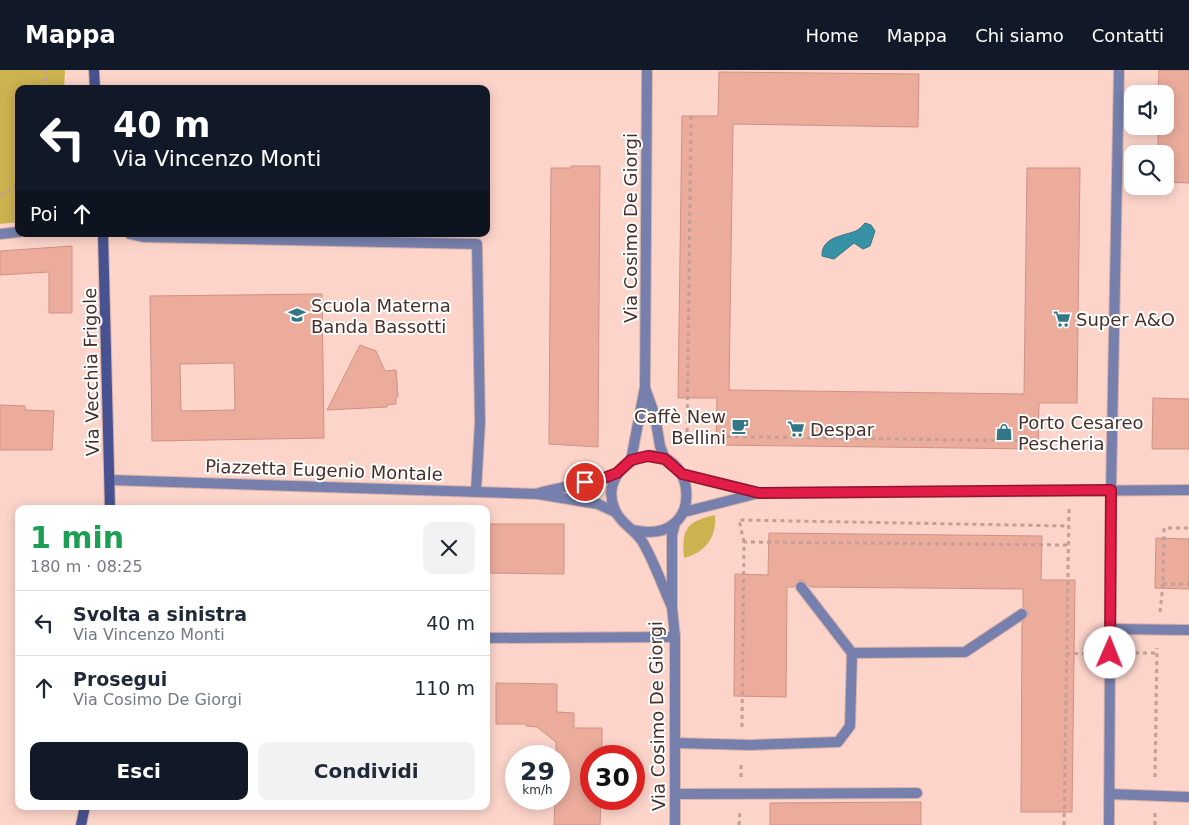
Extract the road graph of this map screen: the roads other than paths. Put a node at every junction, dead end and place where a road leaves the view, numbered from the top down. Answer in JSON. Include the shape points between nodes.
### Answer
{"nodes":[{"id":1,"x":94,"y":70,"type":"edge"},
{"id":2,"x":647,"y":70,"type":"edge"},
{"id":3,"x":1119,"y":70,"type":"edge"},
{"id":4,"x":95,"y":85,"type":"edge"},
{"id":5,"x":15,"y":232,"type":"edge"},
{"id":6,"x":0,"y":234,"type":"edge"},
{"id":7,"x":103,"y":237,"type":"edge"},
{"id":8,"x":143,"y":237,"type":"edge"},
{"id":9,"x":645,"y":387,"type":"junction"},
{"id":10,"x":665,"y":459,"type":"junction"},
{"id":11,"x":631,"y":460,"type":"junction"},
{"id":12,"x":617,"y":473,"type":"junction"},
{"id":13,"x":682,"y":474,"type":"junction"},
{"id":14,"x":110,"y":480,"type":"junction"},
{"id":15,"x":1111,"y":490,"type":"junction"},
{"id":16,"x":1189,"y":490,"type":"edge"},
{"id":17,"x":476,"y":491,"type":"junction"},
{"id":18,"x":759,"y":493,"type":"junction"},
{"id":19,"x":538,"y":494,"type":"junction"},
{"id":20,"x":110,"y":505,"type":"edge"},
{"id":21,"x":615,"y":512,"type":"junction"},
{"id":22,"x":684,"y":512,"type":"junction"},
{"id":23,"x":675,"y":523,"type":"junction"},
{"id":24,"x":634,"y":530,"type":"junction"},
{"id":25,"x":801,"y":587,"type":"dead end"},
{"id":26,"x":672,"y":606,"type":"junction"},
{"id":27,"x":1022,"y":614,"type":"dead end"},
{"id":28,"x":1110,"y":629,"type":"junction"},
{"id":29,"x":1189,"y":630,"type":"edge"},
{"id":30,"x":676,"y":637,"type":"junction"},
{"id":31,"x":490,"y":638,"type":"edge"},
{"id":32,"x":852,"y":653,"type":"junction"},
{"id":33,"x":676,"y":743,"type":"junction"},
{"id":34,"x":917,"y":793,"type":"dead end"},
{"id":35,"x":675,"y":794,"type":"junction"},
{"id":36,"x":1109,"y":794,"type":"junction"},
{"id":37,"x":1189,"y":797,"type":"edge"},
{"id":38,"x":84,"y":810,"type":"edge"},
{"id":39,"x":81,"y":825,"type":"edge"},
{"id":40,"x":675,"y":825,"type":"edge"},
{"id":41,"x":1109,"y":825,"type":"edge"}],
"edges":[{"from":1,"to":4,"type":"street"},
{"from":2,"to":9,"type":"street","name":"Via Cosimo De Giorgi"},
{"from":3,"to":15,"type":"street"},
{"from":5,"to":6,"type":"street"},
{"from":7,"to":14,"type":"street","name":"Via Vecchia Frigole"},
{"from":8,"to":17,"type":"street","via":[[477,244],[480,422]]},
{"from":9,"to":10,"type":"street","name":"Via Cosimo De Giorgi"},
{"from":9,"to":11,"type":"street","name":"Via Cosimo De Giorgi"},
{"from":10,"to":11,"type":"street","via":[[648,456]]},
{"from":10,"to":13,"type":"street"},
{"from":11,"to":12,"type":"street"},
{"from":12,"to":19,"type":"street","name":"Piazzetta Eugenio Montale"},
{"from":12,"to":21,"type":"street","via":[[611,499]]},
{"from":13,"to":18,"type":"street"},
{"from":13,"to":22,"type":"street","via":[[688,499]]},
{"from":14,"to":17,"type":"street","name":"Piazzetta Eugenio Montale"},
{"from":14,"to":20,"type":"street","name":"Via Vecchia Frigole"},
{"from":15,"to":16,"type":"street"},
{"from":15,"to":18,"type":"street"},
{"from":15,"to":28,"type":"street"},
{"from":17,"to":19,"type":"street","name":"Piazzetta Eugenio Montale"},
{"from":18,"to":22,"type":"street"},
{"from":19,"to":21,"type":"street","name":"Piazzetta Eugenio Montale","via":[[598,504]]},
{"from":21,"to":24,"type":"street","name":"Via Cosimo De Giorgi"},
{"from":22,"to":23,"type":"street"},
{"from":23,"to":24,"type":"street","via":[[662,531]]},
{"from":23,"to":26,"type":"street","name":"Via Cosimo De Giorgi","via":[[672,535]]},
{"from":24,"to":26,"type":"street","name":"Via Cosimo De Giorgi"},
{"from":25,"to":32,"type":"street"},
{"from":26,"to":30,"type":"street","name":"Via Cosimo De Giorgi"},
{"from":27,"to":32,"type":"street","via":[[964,652]]},
{"from":28,"to":29,"type":"street"},
{"from":28,"to":36,"type":"street"},
{"from":30,"to":31,"type":"street"},
{"from":30,"to":33,"type":"street","name":"Via Cosimo De Giorgi"},
{"from":32,"to":33,"type":"street","via":[[850,726],[838,742]]},
{"from":33,"to":35,"type":"street","name":"Via Cosimo De Giorgi"},
{"from":34,"to":35,"type":"street"},
{"from":35,"to":40,"type":"street","name":"Via Cosimo De Giorgi"},
{"from":36,"to":37,"type":"street"},
{"from":36,"to":41,"type":"street"},
{"from":38,"to":39,"type":"street"}]}
